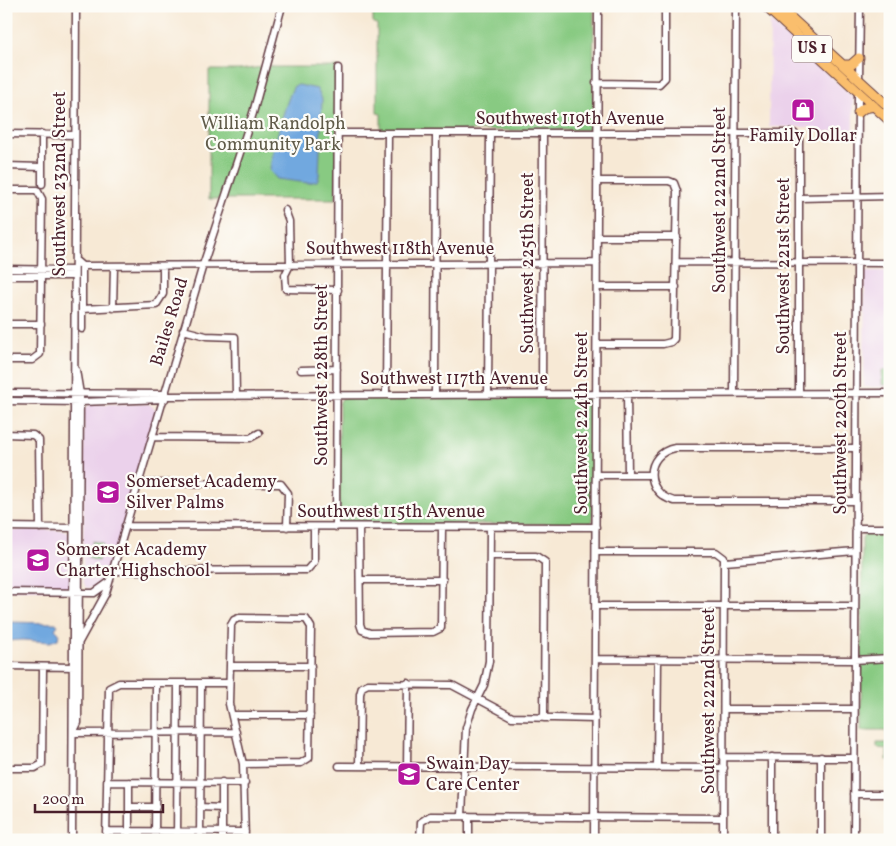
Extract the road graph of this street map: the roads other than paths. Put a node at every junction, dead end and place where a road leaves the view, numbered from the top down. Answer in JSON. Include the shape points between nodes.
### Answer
{"nodes":[{"id":1,"x":76,"y":6,"type":"edge"},
{"id":2,"x":282,"y":6,"type":"edge"},
{"id":3,"x":598,"y":6,"type":"edge"},
{"id":4,"x":665,"y":6,"type":"edge"},
{"id":5,"x":736,"y":6,"type":"edge"},
{"id":6,"x":765,"y":6,"type":"edge"},
{"id":7,"x":772,"y":6,"type":"edge"},
{"id":8,"x":778,"y":6,"type":"edge"},
{"id":9,"x":860,"y":6,"type":"edge"},
{"id":10,"x":889,"y":6,"type":"edge"},
{"id":11,"x":890,"y":11,"type":"edge"},
{"id":12,"x":790,"y":17,"type":"junction"},
{"id":13,"x":799,"y":38,"type":"junction"},
{"id":14,"x":859,"y":58,"type":"junction"},
{"id":15,"x":842,"y":65,"type":"junction"},
{"id":16,"x":338,"y":68,"type":"dead end"},
{"id":17,"x":859,"y":80,"type":"junction"},
{"id":18,"x":596,"y":84,"type":"junction"},
{"id":19,"x":858,"y":92,"type":"junction"},
{"id":20,"x":874,"y":106,"type":"junction"},
{"id":21,"x":890,"y":108,"type":"edge"},
{"id":22,"x":858,"y":113,"type":"junction"},
{"id":23,"x":890,"y":114,"type":"edge"},
{"id":24,"x":890,"y":121,"type":"edge"},
{"id":25,"x":596,"y":132,"type":"junction"},
{"id":26,"x":338,"y":133,"type":"junction"},
{"id":27,"x":388,"y":133,"type":"junction"},
{"id":28,"x":436,"y":133,"type":"junction"},
{"id":29,"x":490,"y":133,"type":"junction"},
{"id":30,"x":543,"y":133,"type":"junction"},
{"id":31,"x":736,"y":133,"type":"junction"},
{"id":32,"x":6,"y":134,"type":"edge"},
{"id":33,"x":42,"y":134,"type":"junction"},
{"id":34,"x":76,"y":135,"type":"junction"},
{"id":35,"x":799,"y":139,"type":"joint"},
{"id":36,"x":6,"y":166,"type":"edge"},
{"id":37,"x":42,"y":167,"type":"junction"},
{"id":38,"x":597,"y":181,"type":"junction"},
{"id":39,"x":42,"y":184,"type":"dead end"},
{"id":40,"x":6,"y":190,"type":"edge"},
{"id":41,"x":857,"y":196,"type":"junction"},
{"id":42,"x":890,"y":196,"type":"edge"},
{"id":43,"x":799,"y":198,"type":"junction"},
{"id":44,"x":285,"y":210,"type":"dead end"},
{"id":45,"x":597,"y":237,"type":"junction"},
{"id":46,"x":677,"y":237,"type":"junction"},
{"id":47,"x":74,"y":260,"type":"junction"},
{"id":48,"x":676,"y":262,"type":"junction"},
{"id":49,"x":597,"y":263,"type":"junction"},
{"id":50,"x":735,"y":263,"type":"junction"},
{"id":51,"x":799,"y":263,"type":"junction"},
{"id":52,"x":890,"y":263,"type":"edge"},
{"id":53,"x":290,"y":264,"type":"junction"},
{"id":54,"x":338,"y":264,"type":"junction"},
{"id":55,"x":435,"y":264,"type":"junction"},
{"id":56,"x":489,"y":264,"type":"junction"},
{"id":57,"x":543,"y":264,"type":"junction"},
{"id":58,"x":857,"y":264,"type":"junction"},
{"id":59,"x":203,"y":265,"type":"junction"},
{"id":60,"x":387,"y":265,"type":"junction"},
{"id":61,"x":82,"y":266,"type":"junction"},
{"id":62,"x":114,"y":266,"type":"junction"},
{"id":63,"x":163,"y":266,"type":"junction"},
{"id":64,"x":6,"y":269,"type":"edge"},
{"id":65,"x":41,"y":273,"type":"junction"},
{"id":66,"x":74,"y":273,"type":"junction"},
{"id":67,"x":6,"y":276,"type":"edge"},
{"id":68,"x":597,"y":287,"type":"junction"},
{"id":69,"x":676,"y":287,"type":"junction"},
{"id":70,"x":338,"y":290,"type":"junction"},
{"id":71,"x":113,"y":308,"type":"junction"},
{"id":72,"x":82,"y":309,"type":"junction"},
{"id":73,"x":6,"y":324,"type":"edge"},
{"id":74,"x":41,"y":324,"type":"junction"},
{"id":75,"x":82,"y":329,"type":"dead end"},
{"id":76,"x":183,"y":330,"type":"junction"},
{"id":77,"x":597,"y":344,"type":"junction"},
{"id":78,"x":6,"y":360,"type":"edge"},
{"id":79,"x":337,"y":369,"type":"junction"},
{"id":80,"x":300,"y":370,"type":"dead end"},
{"id":81,"x":6,"y":393,"type":"edge"},
{"id":82,"x":542,"y":393,"type":"junction"},
{"id":83,"x":734,"y":393,"type":"junction"},
{"id":84,"x":799,"y":393,"type":"junction"},
{"id":85,"x":890,"y":393,"type":"edge"},
{"id":86,"x":77,"y":394,"type":"junction"},
{"id":87,"x":338,"y":394,"type":"junction"},
{"id":88,"x":386,"y":394,"type":"junction"},
{"id":89,"x":435,"y":394,"type":"junction"},
{"id":90,"x":488,"y":394,"type":"junction"},
{"id":91,"x":597,"y":394,"type":"junction"},
{"id":92,"x":627,"y":394,"type":"junction"},
{"id":93,"x":856,"y":394,"type":"junction"},
{"id":94,"x":236,"y":396,"type":"junction"},
{"id":95,"x":165,"y":397,"type":"junction"},
{"id":96,"x":6,"y":401,"type":"edge"},
{"id":97,"x":77,"y":402,"type":"junction"},
{"id":98,"x":259,"y":433,"type":"dead end"},
{"id":99,"x":6,"y":434,"type":"edge"},
{"id":100,"x":152,"y":437,"type":"junction"},
{"id":101,"x":856,"y":448,"type":"junction"},
{"id":102,"x":597,"y":475,"type":"junction"},
{"id":103,"x":628,"y":475,"type":"junction"},
{"id":104,"x":650,"y":475,"type":"junction"},
{"id":105,"x":138,"y":483,"type":"junction"},
{"id":106,"x":856,"y":502,"type":"junction"},
{"id":107,"x":125,"y":526,"type":"junction"},
{"id":108,"x":6,"y":527,"type":"edge"},
{"id":109,"x":287,"y":527,"type":"junction"},
{"id":110,"x":314,"y":527,"type":"junction"},
{"id":111,"x":336,"y":527,"type":"junction"},
{"id":112,"x":359,"y":527,"type":"junction"},
{"id":113,"x":596,"y":527,"type":"junction"},
{"id":114,"x":40,"y":528,"type":"junction"},
{"id":115,"x":72,"y":528,"type":"junction"},
{"id":116,"x":80,"y":528,"type":"junction"},
{"id":117,"x":442,"y":528,"type":"junction"},
{"id":118,"x":490,"y":528,"type":"junction"},
{"id":119,"x":855,"y":528,"type":"junction"},
{"id":120,"x":890,"y":528,"type":"edge"},
{"id":121,"x":855,"y":551,"type":"junction"},
{"id":122,"x":596,"y":552,"type":"junction"},
{"id":123,"x":490,"y":556,"type":"junction"},
{"id":124,"x":725,"y":562,"type":"junction"},
{"id":125,"x":113,"y":569,"type":"junction"},
{"id":126,"x":360,"y":580,"type":"junction"},
{"id":127,"x":443,"y":580,"type":"junction"},
{"id":128,"x":109,"y":582,"type":"junction"},
{"id":129,"x":6,"y":592,"type":"edge"},
{"id":130,"x":72,"y":593,"type":"junction"},
{"id":131,"x":80,"y":593,"type":"junction"},
{"id":132,"x":94,"y":593,"type":"junction"},
{"id":133,"x":100,"y":606,"type":"junction"},
{"id":134,"x":596,"y":606,"type":"junction"},
{"id":135,"x":724,"y":606,"type":"junction"},
{"id":136,"x":855,"y":606,"type":"junction"},
{"id":137,"x":79,"y":642,"type":"junction"},
{"id":138,"x":890,"y":658,"type":"edge"},
{"id":139,"x":724,"y":659,"type":"junction"},
{"id":140,"x":595,"y":660,"type":"junction"},
{"id":141,"x":658,"y":660,"type":"junction"},
{"id":142,"x":854,"y":660,"type":"junction"},
{"id":143,"x":6,"y":666,"type":"edge"},
{"id":144,"x":230,"y":666,"type":"junction"},
{"id":145,"x":311,"y":666,"type":"junction"},
{"id":146,"x":43,"y":667,"type":"junction"},
{"id":147,"x":75,"y":667,"type":"junction"},
{"id":148,"x":156,"y":683,"type":"junction"},
{"id":149,"x":178,"y":683,"type":"junction"},
{"id":150,"x":201,"y":683,"type":"junction"},
{"id":151,"x":229,"y":683,"type":"junction"},
{"id":152,"x":408,"y":684,"type":"junction"},
{"id":153,"x":477,"y":698,"type":"junction"},
{"id":154,"x":724,"y":709,"type":"junction"},
{"id":155,"x":854,"y":709,"type":"junction"},
{"id":156,"x":232,"y":715,"type":"junction"},
{"id":157,"x":310,"y":715,"type":"junction"},
{"id":158,"x":544,"y":718,"type":"junction"},
{"id":159,"x":595,"y":719,"type":"junction"},
{"id":160,"x":107,"y":732,"type":"junction"},
{"id":161,"x":236,"y":732,"type":"junction"},
{"id":162,"x":73,"y":733,"type":"junction"},
{"id":163,"x":156,"y":733,"type":"junction"},
{"id":164,"x":178,"y":733,"type":"junction"},
{"id":165,"x":201,"y":733,"type":"junction"},
{"id":166,"x":724,"y":757,"type":"junction"},
{"id":167,"x":772,"y":757,"type":"junction"},
{"id":168,"x":822,"y":757,"type":"junction"},
{"id":169,"x":854,"y":758,"type":"junction"},
{"id":170,"x":243,"y":764,"type":"junction"},
{"id":171,"x":339,"y":766,"type":"dead end"},
{"id":172,"x":359,"y":766,"type":"junction"},
{"id":173,"x":407,"y":767,"type":"junction"},
{"id":174,"x":464,"y":767,"type":"junction"},
{"id":175,"x":6,"y":768,"type":"edge"},
{"id":176,"x":594,"y":768,"type":"junction"},
{"id":177,"x":657,"y":768,"type":"junction"},
{"id":178,"x":724,"y":768,"type":"junction"},
{"id":179,"x":107,"y":782,"type":"junction"},
{"id":180,"x":129,"y":782,"type":"junction"},
{"id":181,"x":156,"y":782,"type":"junction"},
{"id":182,"x":178,"y":782,"type":"junction"},
{"id":183,"x":200,"y":782,"type":"junction"},
{"id":184,"x":222,"y":782,"type":"junction"},
{"id":185,"x":245,"y":782,"type":"junction"},
{"id":186,"x":854,"y":794,"type":"junction"},
{"id":187,"x":890,"y":794,"type":"edge"},
{"id":188,"x":129,"y":806,"type":"junction"},
{"id":189,"x":156,"y":807,"type":"junction"},
{"id":190,"x":200,"y":807,"type":"junction"},
{"id":191,"x":222,"y":808,"type":"junction"},
{"id":192,"x":466,"y":816,"type":"junction"},
{"id":193,"x":594,"y":817,"type":"junction"},
{"id":194,"x":723,"y":818,"type":"junction"},
{"id":195,"x":106,"y":832,"type":"junction"},
{"id":196,"x":129,"y":832,"type":"junction"},
{"id":197,"x":156,"y":832,"type":"junction"},
{"id":198,"x":178,"y":832,"type":"junction"},
{"id":199,"x":200,"y":832,"type":"junction"},
{"id":200,"x":222,"y":836,"type":"edge"},
{"id":201,"x":244,"y":836,"type":"edge"},
{"id":202,"x":72,"y":840,"type":"edge"},
{"id":203,"x":106,"y":840,"type":"edge"},
{"id":204,"x":129,"y":840,"type":"edge"},
{"id":205,"x":155,"y":840,"type":"edge"},
{"id":206,"x":178,"y":840,"type":"edge"},
{"id":207,"x":200,"y":840,"type":"edge"},
{"id":208,"x":420,"y":840,"type":"edge"},
{"id":209,"x":469,"y":840,"type":"edge"},
{"id":210,"x":594,"y":840,"type":"edge"},
{"id":211,"x":723,"y":840,"type":"edge"},
{"id":212,"x":772,"y":840,"type":"edge"},
{"id":213,"x":821,"y":840,"type":"edge"},
{"id":214,"x":854,"y":840,"type":"edge"}],
"edges":[{"from":1,"to":34,"type":"street","name":"Southwest 232nd Street"},
{"from":2,"to":59,"type":"street","name":"Bailes Road","via":[[253,113]]},
{"from":3,"to":18,"type":"street","name":"Southwest 224th Street"},
{"from":4,"to":18,"type":"street","via":[[663,82]]},
{"from":5,"to":31,"type":"street","name":"Southwest 222nd Street"},
{"from":6,"to":13,"type":"highway","number":"US 1"},
{"from":7,"to":12,"type":"highway"},
{"from":8,"to":12,"type":"highway","number":"US 1"},
{"from":9,"to":14,"type":"street","name":"Southwest 220th Street"},
{"from":10,"to":11,"type":"street"},
{"from":12,"to":15,"type":"highway","number":"US 1"},
{"from":13,"to":17,"type":"highway","via":[[810,42],[850,78]]},
{"from":13,"to":19,"type":"highway","number":"US 1"},
{"from":14,"to":15,"type":"highway","via":[[851,65]]},
{"from":14,"to":17,"type":"street","name":"Southwest 220th Street"},
{"from":15,"to":17,"type":"highway","number":"US 1"},
{"from":16,"to":26,"type":"street","name":"Southwest 228th Street"},
{"from":17,"to":19,"type":"street","name":"Southwest 220th Street"},
{"from":17,"to":21,"type":"highway","number":"US 1"},
{"from":18,"to":25,"type":"street","name":"Southwest 224th Street"},
{"from":19,"to":20,"type":"highway","number":"US 1"},
{"from":19,"to":22,"type":"street","name":"Southwest 220th Street"},
{"from":19,"to":23,"type":"highway","via":[[868,94]]},
{"from":20,"to":22,"type":"highway"},
{"from":20,"to":24,"type":"highway","number":"US 1"},
{"from":22,"to":41,"type":"street","name":"Southwest 220th Street"},
{"from":25,"to":30,"type":"street","name":"Southwest 119th Avenue"},
{"from":25,"to":31,"type":"street","name":"Southwest 119th Avenue"},
{"from":25,"to":38,"type":"street","name":"Southwest 224th Street"},
{"from":26,"to":27,"type":"street","name":"Southwest 119th Avenue"},
{"from":26,"to":54,"type":"street","name":"Southwest 228th Street"},
{"from":27,"to":28,"type":"street","name":"Southwest 119th Avenue"},
{"from":27,"to":60,"type":"street"},
{"from":28,"to":29,"type":"street","name":"Southwest 119th Avenue"},
{"from":28,"to":55,"type":"street"},
{"from":29,"to":30,"type":"street","name":"Southwest 119th Avenue"},
{"from":29,"to":56,"type":"street"},
{"from":30,"to":57,"type":"street","name":"Southwest 225th Street"},
{"from":31,"to":35,"type":"street","name":"Southwest 119th Avenue","via":[[793,132]]},
{"from":31,"to":50,"type":"street","name":"Southwest 222nd Street"},
{"from":32,"to":33,"type":"street"},
{"from":33,"to":34,"type":"street"},
{"from":33,"to":37,"type":"street"},
{"from":34,"to":47,"type":"street","name":"Southwest 232nd Street"},
{"from":35,"to":43,"type":"street","name":"Southwest 221st Street"},
{"from":36,"to":37,"type":"street"},
{"from":37,"to":39,"type":"street"},
{"from":38,"to":45,"type":"street","name":"Southwest 224th Street"},
{"from":38,"to":46,"type":"street","via":[[674,183],[677,189]]},
{"from":40,"to":65,"type":"street","via":[[33,190],[39,192],[42,199]]},
{"from":41,"to":42,"type":"street"},
{"from":41,"to":43,"type":"street"},
{"from":41,"to":58,"type":"street","name":"Southwest 220th Street"},
{"from":43,"to":51,"type":"street","name":"Southwest 221st Street"},
{"from":44,"to":53,"type":"street","via":[[290,226]]},
{"from":45,"to":46,"type":"street"},
{"from":45,"to":49,"type":"street","name":"Southwest 224th Street"},
{"from":46,"to":48,"type":"street"},
{"from":47,"to":61,"type":"street"},
{"from":47,"to":66,"type":"street","name":"Southwest 232nd Street"},
{"from":48,"to":50,"type":"street"},
{"from":48,"to":69,"type":"street"},
{"from":49,"to":57,"type":"street","name":"Southwest 118th Avenue"},
{"from":49,"to":68,"type":"street","name":"Southwest 224th Street"},
{"from":50,"to":51,"type":"street"},
{"from":50,"to":83,"type":"street","name":"Southwest 222nd Street"},
{"from":51,"to":58,"type":"street"},
{"from":51,"to":84,"type":"street","name":"Southwest 221st Street"},
{"from":52,"to":58,"type":"street"},
{"from":53,"to":54,"type":"street","name":"Southwest 118th Avenue"},
{"from":53,"to":59,"type":"street","name":"Southwest 118th Avenue"},
{"from":53,"to":70,"type":"street","via":[[286,270],[286,289]]},
{"from":54,"to":60,"type":"street","name":"Southwest 118th Avenue"},
{"from":54,"to":70,"type":"street","name":"Southwest 228th Street"},
{"from":55,"to":56,"type":"street","name":"Southwest 118th Avenue"},
{"from":55,"to":60,"type":"street","name":"Southwest 118th Avenue"},
{"from":55,"to":89,"type":"street"},
{"from":56,"to":57,"type":"street","name":"Southwest 118th Avenue"},
{"from":56,"to":90,"type":"street"},
{"from":57,"to":82,"type":"street","name":"Southwest 225th Street"},
{"from":58,"to":93,"type":"street","name":"Southwest 220th Street"},
{"from":59,"to":63,"type":"street","name":"Southwest 118th Avenue"},
{"from":59,"to":76,"type":"street","name":"Bailes Road"},
{"from":60,"to":88,"type":"street"},
{"from":61,"to":62,"type":"street","name":"Southwest 118th Avenue"},
{"from":61,"to":72,"type":"street"},
{"from":62,"to":63,"type":"street","name":"Southwest 118th Avenue"},
{"from":62,"to":71,"type":"street"},
{"from":63,"to":71,"type":"street","via":[[163,294],[156,305]]},
{"from":64,"to":65,"type":"street"},
{"from":65,"to":66,"type":"street"},
{"from":65,"to":67,"type":"street"},
{"from":65,"to":74,"type":"street"},
{"from":66,"to":86,"type":"street","name":"Southwest 232nd Street","via":[[73,361]]},
{"from":68,"to":69,"type":"street"},
{"from":68,"to":77,"type":"street","name":"Southwest 224th Street"},
{"from":69,"to":77,"type":"street","via":[[676,334],[673,341],[663,344]]},
{"from":70,"to":79,"type":"street","name":"Southwest 228th Street"},
{"from":71,"to":72,"type":"street"},
{"from":72,"to":75,"type":"street"},
{"from":73,"to":74,"type":"street"},
{"from":74,"to":78,"type":"street","via":[[38,358]]},
{"from":76,"to":94,"type":"street","via":[[206,336],[235,337]]},
{"from":76,"to":95,"type":"street","name":"Bailes Road"},
{"from":77,"to":91,"type":"street","name":"Southwest 224th Street"},
{"from":79,"to":80,"type":"street"},
{"from":79,"to":87,"type":"street","name":"Southwest 228th Street"},
{"from":81,"to":86,"type":"street","name":"Southwest 117th Avenue"},
{"from":82,"to":90,"type":"street","name":"Southwest 117th Avenue"},
{"from":82,"to":91,"type":"street","name":"Southwest 117th Avenue"},
{"from":83,"to":84,"type":"street","name":"Southwest 117th Avenue"},
{"from":83,"to":92,"type":"street","name":"Southwest 117th Avenue"},
{"from":84,"to":93,"type":"street","name":"Southwest 117th Avenue"},
{"from":85,"to":93,"type":"street","name":"Southwest 117th Avenue"},
{"from":86,"to":95,"type":"street","name":"Southwest 117th Avenue"},
{"from":86,"to":97,"type":"street","name":"Southwest 232nd Street"},
{"from":87,"to":88,"type":"street","name":"Southwest 117th Avenue"},
{"from":87,"to":94,"type":"street","name":"Southwest 117th Avenue"},
{"from":87,"to":111,"type":"street","name":"Southwest 228th Street"},
{"from":88,"to":89,"type":"street","name":"Southwest 117th Avenue"},
{"from":89,"to":90,"type":"street","name":"Southwest 117th Avenue"},
{"from":91,"to":92,"type":"street","name":"Southwest 117th Avenue"},
{"from":91,"to":102,"type":"street","name":"Southwest 224th Street"},
{"from":92,"to":103,"type":"street"},
{"from":93,"to":101,"type":"street","name":"Southwest 220th Street"},
{"from":94,"to":95,"type":"street","name":"Southwest 117th Avenue"},
{"from":95,"to":97,"type":"street","name":"Southwest 117th Avenue"},
{"from":95,"to":100,"type":"street","name":"Bailes Road"},
{"from":96,"to":97,"type":"street","name":"Southwest 117th Avenue"},
{"from":97,"to":115,"type":"street","name":"Southwest 232nd Street"},
{"from":97,"to":116,"type":"street","name":"Southwest 232nd Street"},
{"from":98,"to":100,"type":"street","via":[[250,438]]},
{"from":99,"to":114,"type":"street","via":[[38,438]]},
{"from":100,"to":105,"type":"street","name":"Bailes Road"},
{"from":101,"to":104,"type":"street","via":[[672,449],[656,460]]},
{"from":101,"to":106,"type":"street","name":"Southwest 220th Street"},
{"from":102,"to":103,"type":"street"},
{"from":102,"to":113,"type":"street","name":"Southwest 224th Street"},
{"from":103,"to":104,"type":"street"},
{"from":104,"to":106,"type":"street","via":[[657,491],[674,501]]},
{"from":105,"to":107,"type":"street","name":"Bailes Road"},
{"from":105,"to":109,"type":"street","via":[[284,486],[288,493]]},
{"from":106,"to":119,"type":"street","name":"Southwest 220th Street"},
{"from":107,"to":109,"type":"street","name":"Southwest 115th Avenue"},
{"from":107,"to":125,"type":"street","name":"Bailes Road"},
{"from":108,"to":114,"type":"street"},
{"from":109,"to":110,"type":"street","name":"Southwest 115th Avenue"},
{"from":110,"to":111,"type":"street","name":"Southwest 115th Avenue"},
{"from":110,"to":125,"type":"street","via":[[314,562],[311,568],[303,571]]},
{"from":111,"to":112,"type":"street","name":"Southwest 115th Avenue"},
{"from":112,"to":117,"type":"street","name":"Southwest 115th Avenue"},
{"from":112,"to":126,"type":"street"},
{"from":113,"to":118,"type":"street","name":"Southwest 115th Avenue"},
{"from":113,"to":122,"type":"street","name":"Southwest 224th Street"},
{"from":114,"to":115,"type":"street"},
{"from":115,"to":116,"type":"street"},
{"from":115,"to":130,"type":"street","name":"Southwest 232nd Street"},
{"from":116,"to":131,"type":"street","name":"Southwest 232nd Street"},
{"from":117,"to":118,"type":"street","name":"Southwest 115th Avenue"},
{"from":117,"to":127,"type":"street"},
{"from":118,"to":123,"type":"street"},
{"from":119,"to":120,"type":"street"},
{"from":119,"to":121,"type":"street","name":"Southwest 220th Street"},
{"from":121,"to":124,"type":"street"},
{"from":121,"to":136,"type":"street","name":"Southwest 220th Street"},
{"from":122,"to":124,"type":"street","via":[[716,552],[722,554]]},
{"from":122,"to":134,"type":"street","name":"Southwest 224th Street"},
{"from":123,"to":153,"type":"street","via":[[489,662]]},
{"from":123,"to":158,"type":"street","via":[[533,556],[542,559],[546,569]]},
{"from":124,"to":135,"type":"street","name":"Southwest 222nd Street"},
{"from":125,"to":128,"type":"street","name":"Bailes Road"},
{"from":126,"to":127,"type":"street"},
{"from":126,"to":127,"type":"street","via":[[360,624],[362,630],[370,633],[438,631],[442,624]]},
{"from":128,"to":132,"type":"street"},
{"from":128,"to":133,"type":"street","name":"Bailes Road"},
{"from":129,"to":130,"type":"street"},
{"from":130,"to":131,"type":"street"},
{"from":130,"to":147,"type":"street","name":"Southwest 232nd Street"},
{"from":131,"to":132,"type":"street"},
{"from":131,"to":137,"type":"street","name":"Southwest 232nd Street"},
{"from":132,"to":133,"type":"street","via":[[100,596]]},
{"from":133,"to":137,"type":"street","name":"Bailes Road"},
{"from":134,"to":135,"type":"street"},
{"from":134,"to":140,"type":"street","name":"Southwest 224th Street"},
{"from":135,"to":136,"type":"street"},
{"from":135,"to":139,"type":"street","name":"Southwest 222nd Street"},
{"from":136,"to":142,"type":"street","name":"Southwest 220th Street"},
{"from":137,"to":147,"type":"street","name":"Southwest 232nd Street"},
{"from":138,"to":142,"type":"street"},
{"from":139,"to":141,"type":"street"},
{"from":139,"to":142,"type":"street"},
{"from":139,"to":154,"type":"street","name":"Southwest 222nd Street"},
{"from":140,"to":141,"type":"street"},
{"from":140,"to":159,"type":"street","name":"Southwest 224th Street"},
{"from":141,"to":177,"type":"street"},
{"from":142,"to":155,"type":"street","name":"Southwest 220th Street"},
{"from":143,"to":146,"type":"street"},
{"from":144,"to":145,"type":"street"},
{"from":144,"to":145,"type":"street","via":[[230,627],[239,618],[306,619],[311,626]]},
{"from":144,"to":151,"type":"street"},
{"from":145,"to":157,"type":"street"},
{"from":146,"to":147,"type":"street"},
{"from":146,"to":175,"type":"street","via":[[42,762],[40,766]]},
{"from":147,"to":162,"type":"street","name":"Southwest 232nd Street"},
{"from":148,"to":149,"type":"street"},
{"from":148,"to":160,"type":"street","via":[[117,683],[110,686]]},
{"from":148,"to":163,"type":"street"},
{"from":149,"to":150,"type":"street"},
{"from":149,"to":164,"type":"street"},
{"from":150,"to":151,"type":"street"},
{"from":150,"to":165,"type":"street"},
{"from":151,"to":156,"type":"street"},
{"from":152,"to":153,"type":"street","via":[[452,685]]},
{"from":152,"to":172,"type":"street","via":[[370,683],[363,686],[359,698]]},
{"from":152,"to":173,"type":"street"},
{"from":153,"to":158,"type":"street","via":[[512,717]]},
{"from":153,"to":174,"type":"street","via":[[466,728]]},
{"from":154,"to":155,"type":"street"},
{"from":154,"to":166,"type":"street","name":"Southwest 222nd Street"},
{"from":155,"to":169,"type":"street","name":"Southwest 220th Street"},
{"from":156,"to":157,"type":"street"},
{"from":156,"to":161,"type":"street"},
{"from":157,"to":170,"type":"street","via":[[310,755],[305,762]]},
{"from":158,"to":159,"type":"street"},
{"from":159,"to":176,"type":"street","name":"Southwest 224th Street"},
{"from":160,"to":162,"type":"street"},
{"from":160,"to":163,"type":"street"},
{"from":160,"to":179,"type":"street"},
{"from":161,"to":165,"type":"street"},
{"from":161,"to":170,"type":"street"},
{"from":162,"to":202,"type":"street","name":"Southwest 232nd Street"},
{"from":163,"to":164,"type":"street"},
{"from":163,"to":181,"type":"street"},
{"from":164,"to":165,"type":"street"},
{"from":164,"to":182,"type":"street"},
{"from":165,"to":183,"type":"street"},
{"from":166,"to":167,"type":"street"},
{"from":166,"to":178,"type":"street","name":"Southwest 222nd Street"},
{"from":167,"to":168,"type":"street"},
{"from":167,"to":212,"type":"street"},
{"from":168,"to":169,"type":"street"},
{"from":168,"to":213,"type":"street"},
{"from":169,"to":186,"type":"street","name":"Southwest 220th Street"},
{"from":170,"to":185,"type":"street"},
{"from":171,"to":172,"type":"street"},
{"from":172,"to":173,"type":"street"},
{"from":173,"to":174,"type":"street"},
{"from":174,"to":176,"type":"street"},
{"from":174,"to":192,"type":"street"},
{"from":176,"to":177,"type":"street"},
{"from":176,"to":193,"type":"street","name":"Southwest 224th Street"},
{"from":177,"to":178,"type":"street"},
{"from":178,"to":194,"type":"street","name":"Southwest 222nd Street"},
{"from":179,"to":180,"type":"street"},
{"from":179,"to":195,"type":"street"},
{"from":180,"to":181,"type":"street"},
{"from":180,"to":188,"type":"street"},
{"from":181,"to":182,"type":"street"},
{"from":181,"to":189,"type":"street"},
{"from":182,"to":183,"type":"street"},
{"from":182,"to":198,"type":"street"},
{"from":183,"to":184,"type":"street"},
{"from":183,"to":190,"type":"street"},
{"from":184,"to":185,"type":"street"},
{"from":184,"to":191,"type":"street"},
{"from":185,"to":201,"type":"street"},
{"from":186,"to":187,"type":"street"},
{"from":186,"to":214,"type":"street","name":"Southwest 220th Street"},
{"from":188,"to":189,"type":"street"},
{"from":188,"to":196,"type":"street"},
{"from":189,"to":197,"type":"street"},
{"from":190,"to":191,"type":"street"},
{"from":190,"to":199,"type":"street"},
{"from":191,"to":200,"type":"street"},
{"from":192,"to":193,"type":"street"},
{"from":192,"to":208,"type":"street","via":[[430,816],[422,820]]},
{"from":192,"to":209,"type":"street"},
{"from":193,"to":194,"type":"street"},
{"from":193,"to":210,"type":"street","name":"Southwest 224th Street"},
{"from":194,"to":211,"type":"street","name":"Southwest 222nd Street"},
{"from":195,"to":196,"type":"street"},
{"from":195,"to":203,"type":"street"},
{"from":196,"to":197,"type":"street"},
{"from":196,"to":204,"type":"street"},
{"from":197,"to":198,"type":"street"},
{"from":197,"to":205,"type":"street"},
{"from":198,"to":199,"type":"street"},
{"from":198,"to":206,"type":"street"},
{"from":199,"to":200,"type":"street"},
{"from":199,"to":207,"type":"street"},
{"from":200,"to":201,"type":"street"}]}
